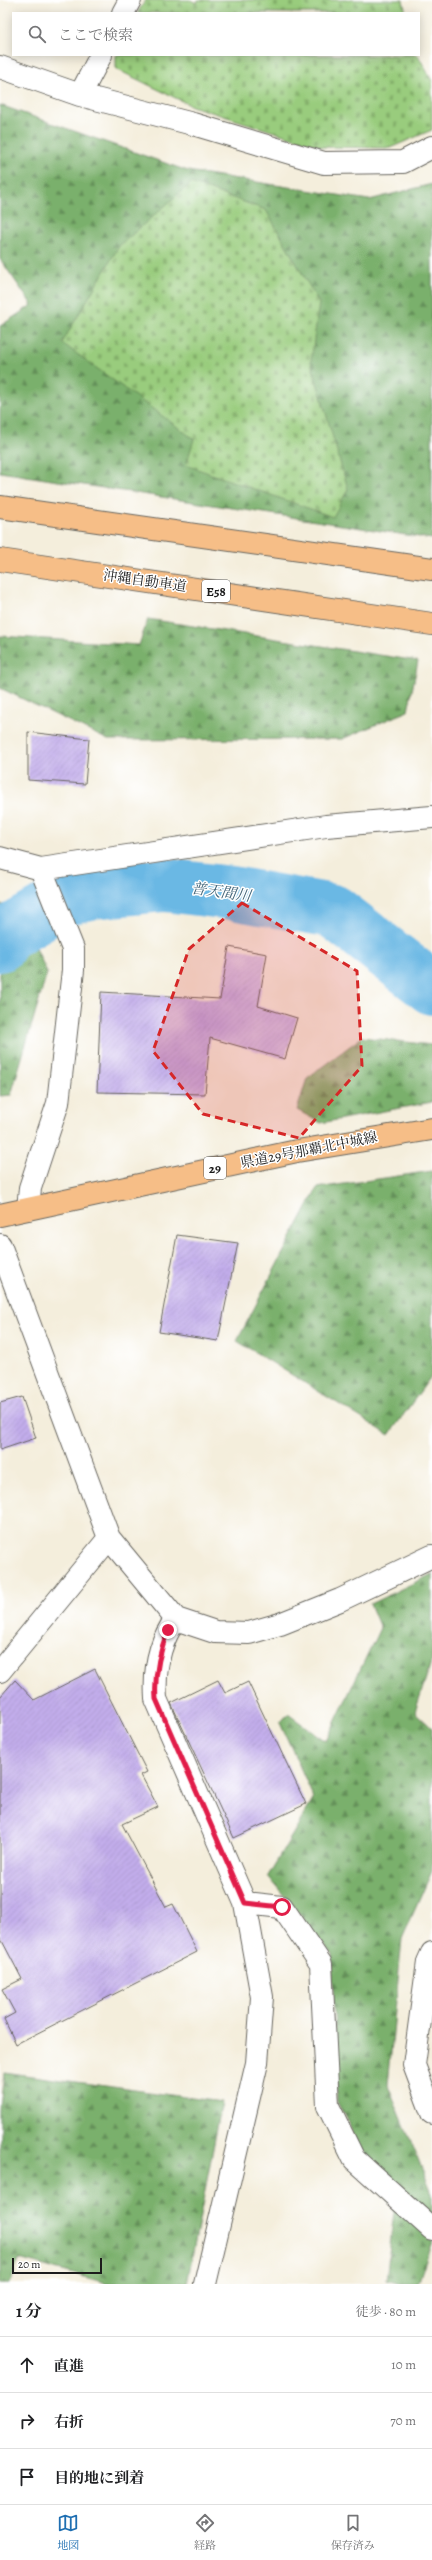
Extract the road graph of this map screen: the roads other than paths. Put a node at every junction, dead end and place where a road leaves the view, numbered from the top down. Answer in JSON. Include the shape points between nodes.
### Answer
{"nodes":[{"id":1,"x":130,"y":0,"type":"edge"},
{"id":2,"x":124,"y":12,"type":"edge"},
{"id":3,"x":100,"y":56,"type":"edge"},
{"id":4,"x":0,"y":67,"type":"edge"},
{"id":5,"x":80,"y":95,"type":"junction"},
{"id":6,"x":432,"y":147,"type":"edge"},
{"id":7,"x":0,"y":507,"type":"edge"},
{"id":8,"x":0,"y":560,"type":"edge"},
{"id":9,"x":432,"y":568,"type":"edge"},
{"id":10,"x":432,"y":624,"type":"edge"},
{"id":11,"x":432,"y":817,"type":"edge"},
{"id":12,"x":0,"y":858,"type":"edge"},
{"id":13,"x":41,"y":870,"type":"junction"},
{"id":14,"x":432,"y":1130,"type":"edge"},
{"id":15,"x":28,"y":1209,"type":"junction"},
{"id":16,"x":0,"y":1215,"type":"edge"},
{"id":17,"x":0,"y":1245,"type":"edge"},
{"id":18,"x":109,"y":1538,"type":"junction"},
{"id":19,"x":432,"y":1556,"type":"edge"},
{"id":20,"x":176,"y":1619,"type":"junction"},
{"id":21,"x":0,"y":1671,"type":"edge"},
{"id":22,"x":245,"y":1903,"type":"junction"},
{"id":23,"x":432,"y":1953,"type":"edge"},
{"id":24,"x":432,"y":2113,"type":"edge"},
{"id":25,"x":432,"y":2229,"type":"edge"},
{"id":26,"x":205,"y":2284,"type":"edge"}],
"edges":[{"from":1,"to":2,"type":"street"},
{"from":3,"to":5,"type":"street"},
{"from":4,"to":5,"type":"street"},
{"from":5,"to":6,"type":"street","via":[[193,124],[324,163],[403,162]]},
{"from":7,"to":9,"type":"main road"},
{"from":8,"to":10,"type":"main road","name":"沖縄自動車道","number":"E58"},
{"from":11,"to":13,"type":"street","via":[[326,826]]},
{"from":12,"to":13,"type":"street"},
{"from":13,"to":15,"type":"street","via":[[73,949],[73,970],[58,1103],[30,1188]]},
{"from":14,"to":15,"type":"main road","name":"県道29号那覇北中城線","number":"29","via":[[297,1151]]},
{"from":15,"to":16,"type":"main road","name":"県道29号那覇北中城線","number":"29"},
{"from":17,"to":18,"type":"street"},
{"from":18,"to":20,"type":"street"},
{"from":18,"to":21,"type":"street"},
{"from":19,"to":20,"type":"street","via":[[340,1600],[280,1624],[249,1633],[215,1632]]},
{"from":20,"to":22,"type":"street","via":[[168,1630],[154,1678],[156,1699]]},
{"from":22,"to":25,"type":"street","via":[[282,1907],[321,1964],[328,2106],[354,2159]]},
{"from":22,"to":26,"type":"street","via":[[262,1997],[257,2063]]},
{"from":23,"to":24,"type":"street","via":[[428,1962],[414,2065]]}]}
